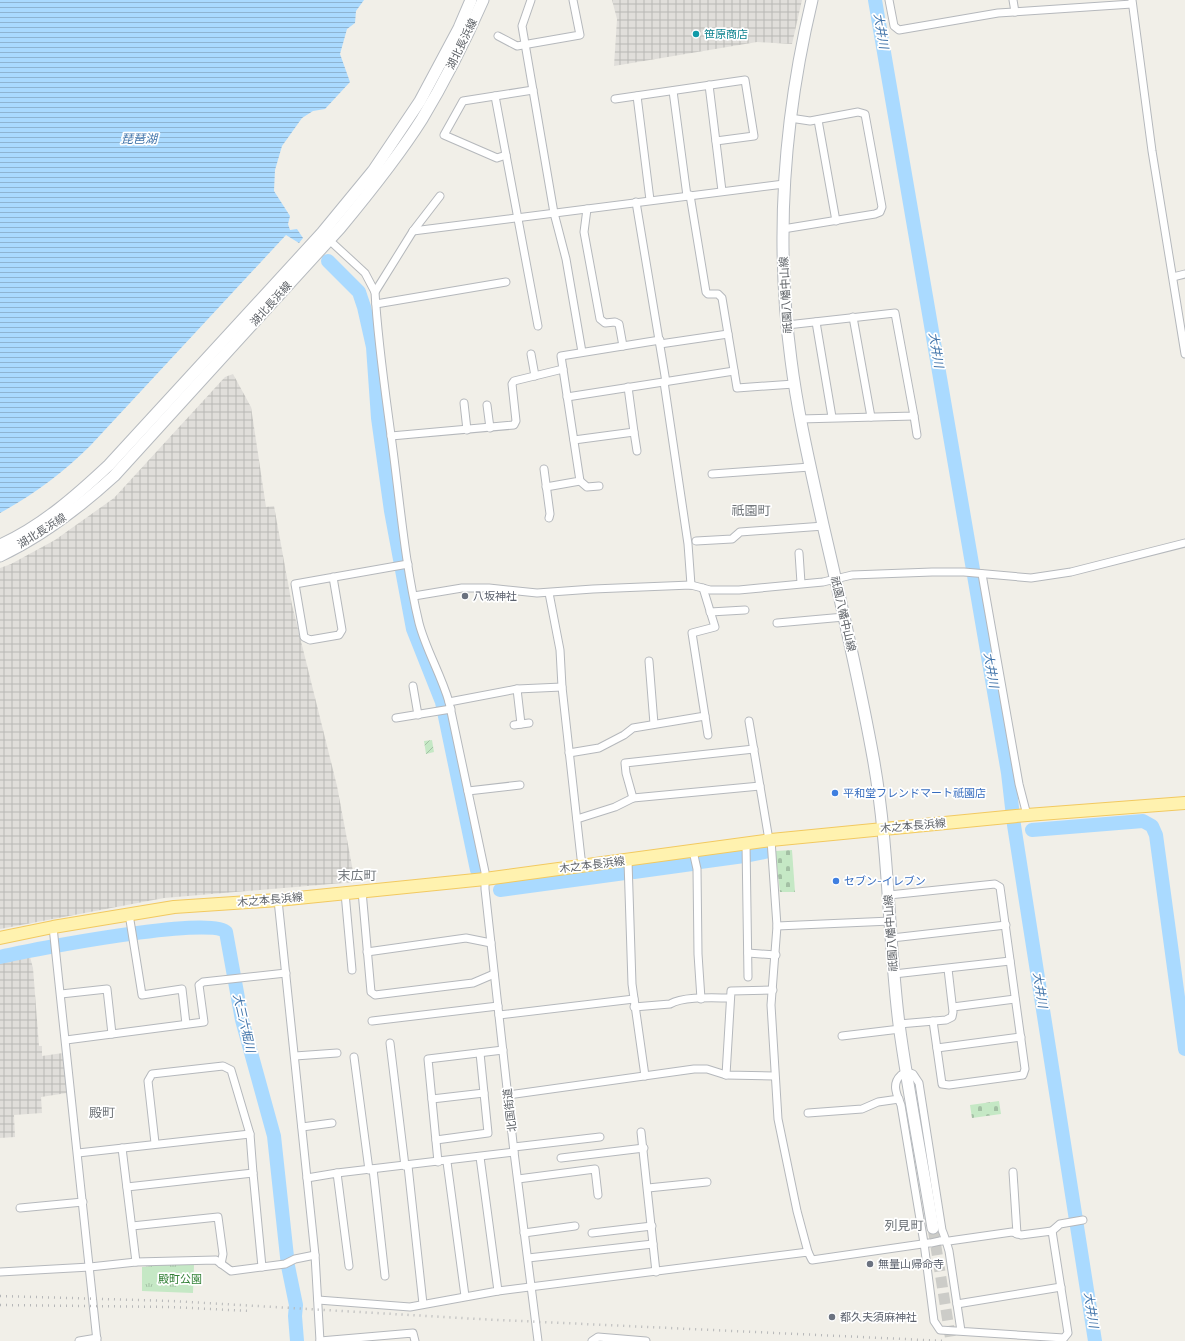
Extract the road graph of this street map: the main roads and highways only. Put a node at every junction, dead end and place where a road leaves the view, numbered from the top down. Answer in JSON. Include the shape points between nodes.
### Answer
{"nodes":[{"id":1,"x":471,"y":0,"type":"edge"},
{"id":2,"x":483,"y":0,"type":"edge"},
{"id":3,"x":812,"y":0,"type":"edge"},
{"id":4,"x":326,"y":237,"type":"junction"},
{"id":5,"x":0,"y":545,"type":"edge"},
{"id":6,"x":0,"y":556,"type":"edge"},
{"id":7,"x":1185,"y":803,"type":"edge"},
{"id":8,"x":882,"y":828,"type":"junction"},
{"id":9,"x":0,"y":938,"type":"edge"},
{"id":10,"x":933,"y":1228,"type":"tunnel mouth"}],
"edges":[{"from":1,"to":4,"type":"main road","name":"湖北長浜線","via":[[420,101]]},
{"from":2,"to":4,"type":"main road","name":"湖北長浜線","via":[[455,60],[421,120],[372,189]]},
{"from":3,"to":8,"type":"main road","name":"祇園八幡中山線","via":[[796,78],[784,184],[787,325],[800,419],[874,761]]},
{"from":4,"to":5,"type":"main road","name":"湖北長浜線","via":[[109,465],[72,498],[39,522]]},
{"from":4,"to":6,"type":"main road","name":"湖北長浜線","via":[[114,476],[46,530]]},
{"from":7,"to":8,"type":"main road","name":"木之本長浜線"},
{"from":8,"to":9,"type":"main road","name":"木之本長浜線","via":[[746,843],[485,879],[174,908],[130,920],[53,933]]},
{"from":8,"to":10,"type":"main road","name":"祇園八幡中山線","via":[[900,1027]]}]}
